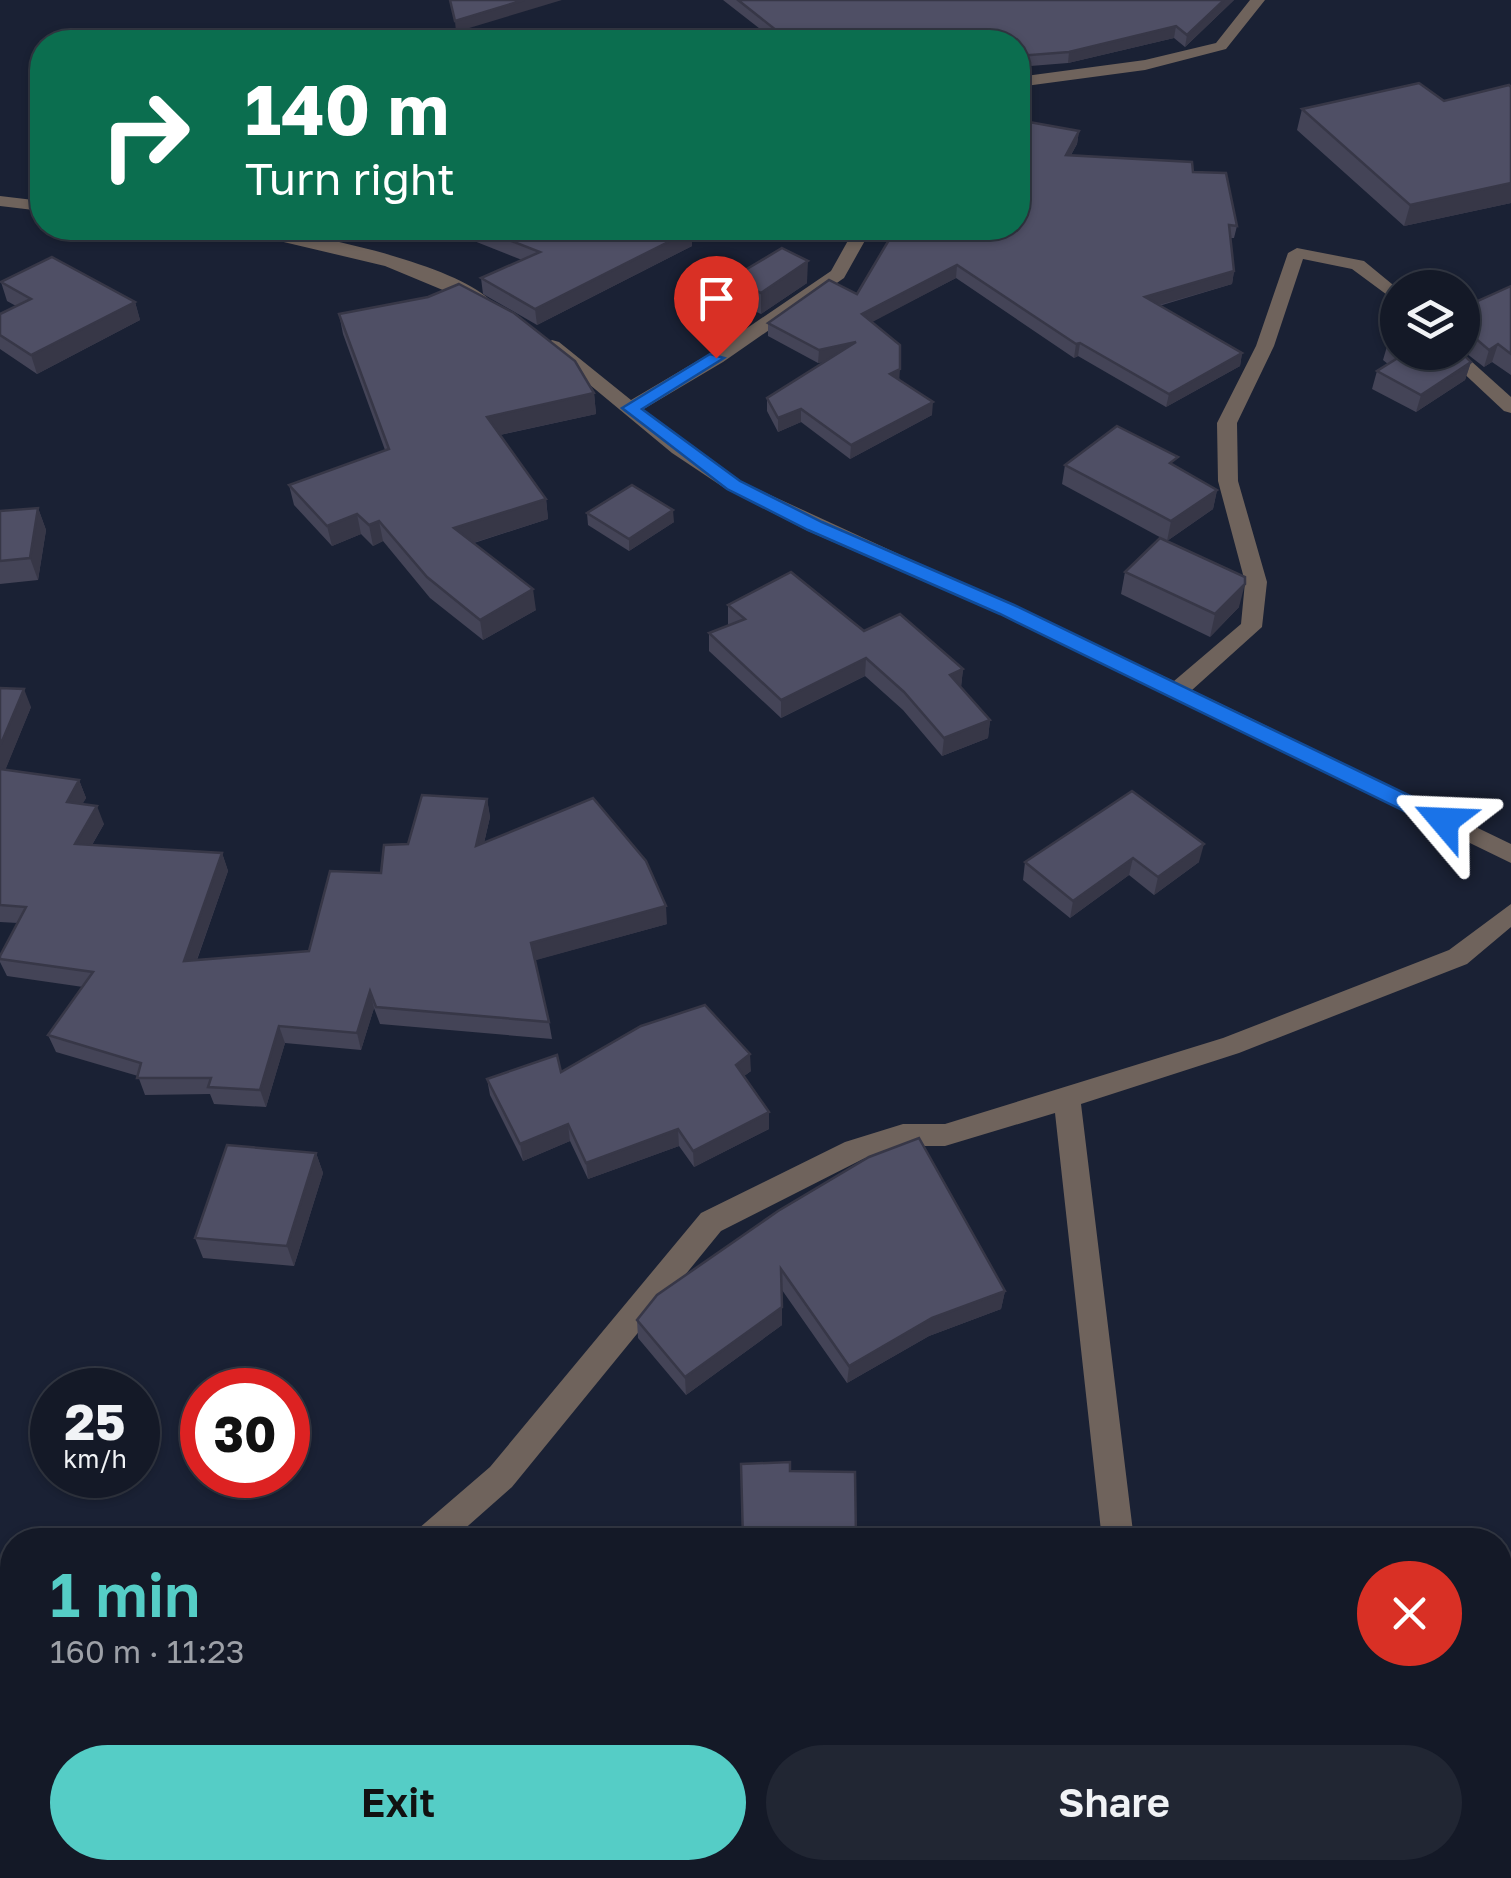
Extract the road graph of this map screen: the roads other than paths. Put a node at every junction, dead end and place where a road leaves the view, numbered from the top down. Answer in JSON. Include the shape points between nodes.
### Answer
{"nodes":[{"id":1,"x":1258,"y":0,"type":"edge"},
{"id":2,"x":1030,"y":80,"type":"edge"},
{"id":3,"x":0,"y":201,"type":"edge"},
{"id":4,"x":30,"y":205,"type":"edge"},
{"id":5,"x":292,"y":240,"type":"edge"},
{"id":6,"x":856,"y":240,"type":"edge"},
{"id":7,"x":1380,"y":283,"type":"edge"},
{"id":8,"x":492,"y":306,"type":"edge"},
{"id":9,"x":537,"y":336,"type":"edge"},
{"id":10,"x":1470,"y":370,"type":"edge"},
{"id":11,"x":1511,"y":407,"type":"edge"},
{"id":12,"x":630,"y":408,"type":"junction"},
{"id":13,"x":1177,"y":691,"type":"junction"},
{"id":14,"x":1511,"y":854,"type":"edge"},
{"id":15,"x":1511,"y":913,"type":"edge"},
{"id":16,"x":1066,"y":1098,"type":"junction"},
{"id":17,"x":444,"y":1528,"type":"edge"},
{"id":18,"x":1117,"y":1528,"type":"edge"}],
"edges":[{"from":1,"to":2,"type":"street","via":[[1221,46],[1145,65]]},
{"from":3,"to":4,"type":"street"},
{"from":5,"to":8,"type":"street","via":[[420,272]]},
{"from":6,"to":12,"type":"street","via":[[838,274]]},
{"from":7,"to":13,"type":"street","via":[[1358,264],[1297,254],[1227,423],[1228,481],[1256,582],[1251,627]]},
{"from":9,"to":12,"type":"street"},
{"from":10,"to":11,"type":"street"},
{"from":12,"to":13,"type":"street","via":[[733,485]]},
{"from":13,"to":14,"type":"street"},
{"from":15,"to":16,"type":"street","via":[[1458,957],[1230,1046]]},
{"from":16,"to":17,"type":"street","via":[[945,1135],[903,1134],[856,1150],[711,1222],[502,1477]]},
{"from":16,"to":18,"type":"street"}]}
